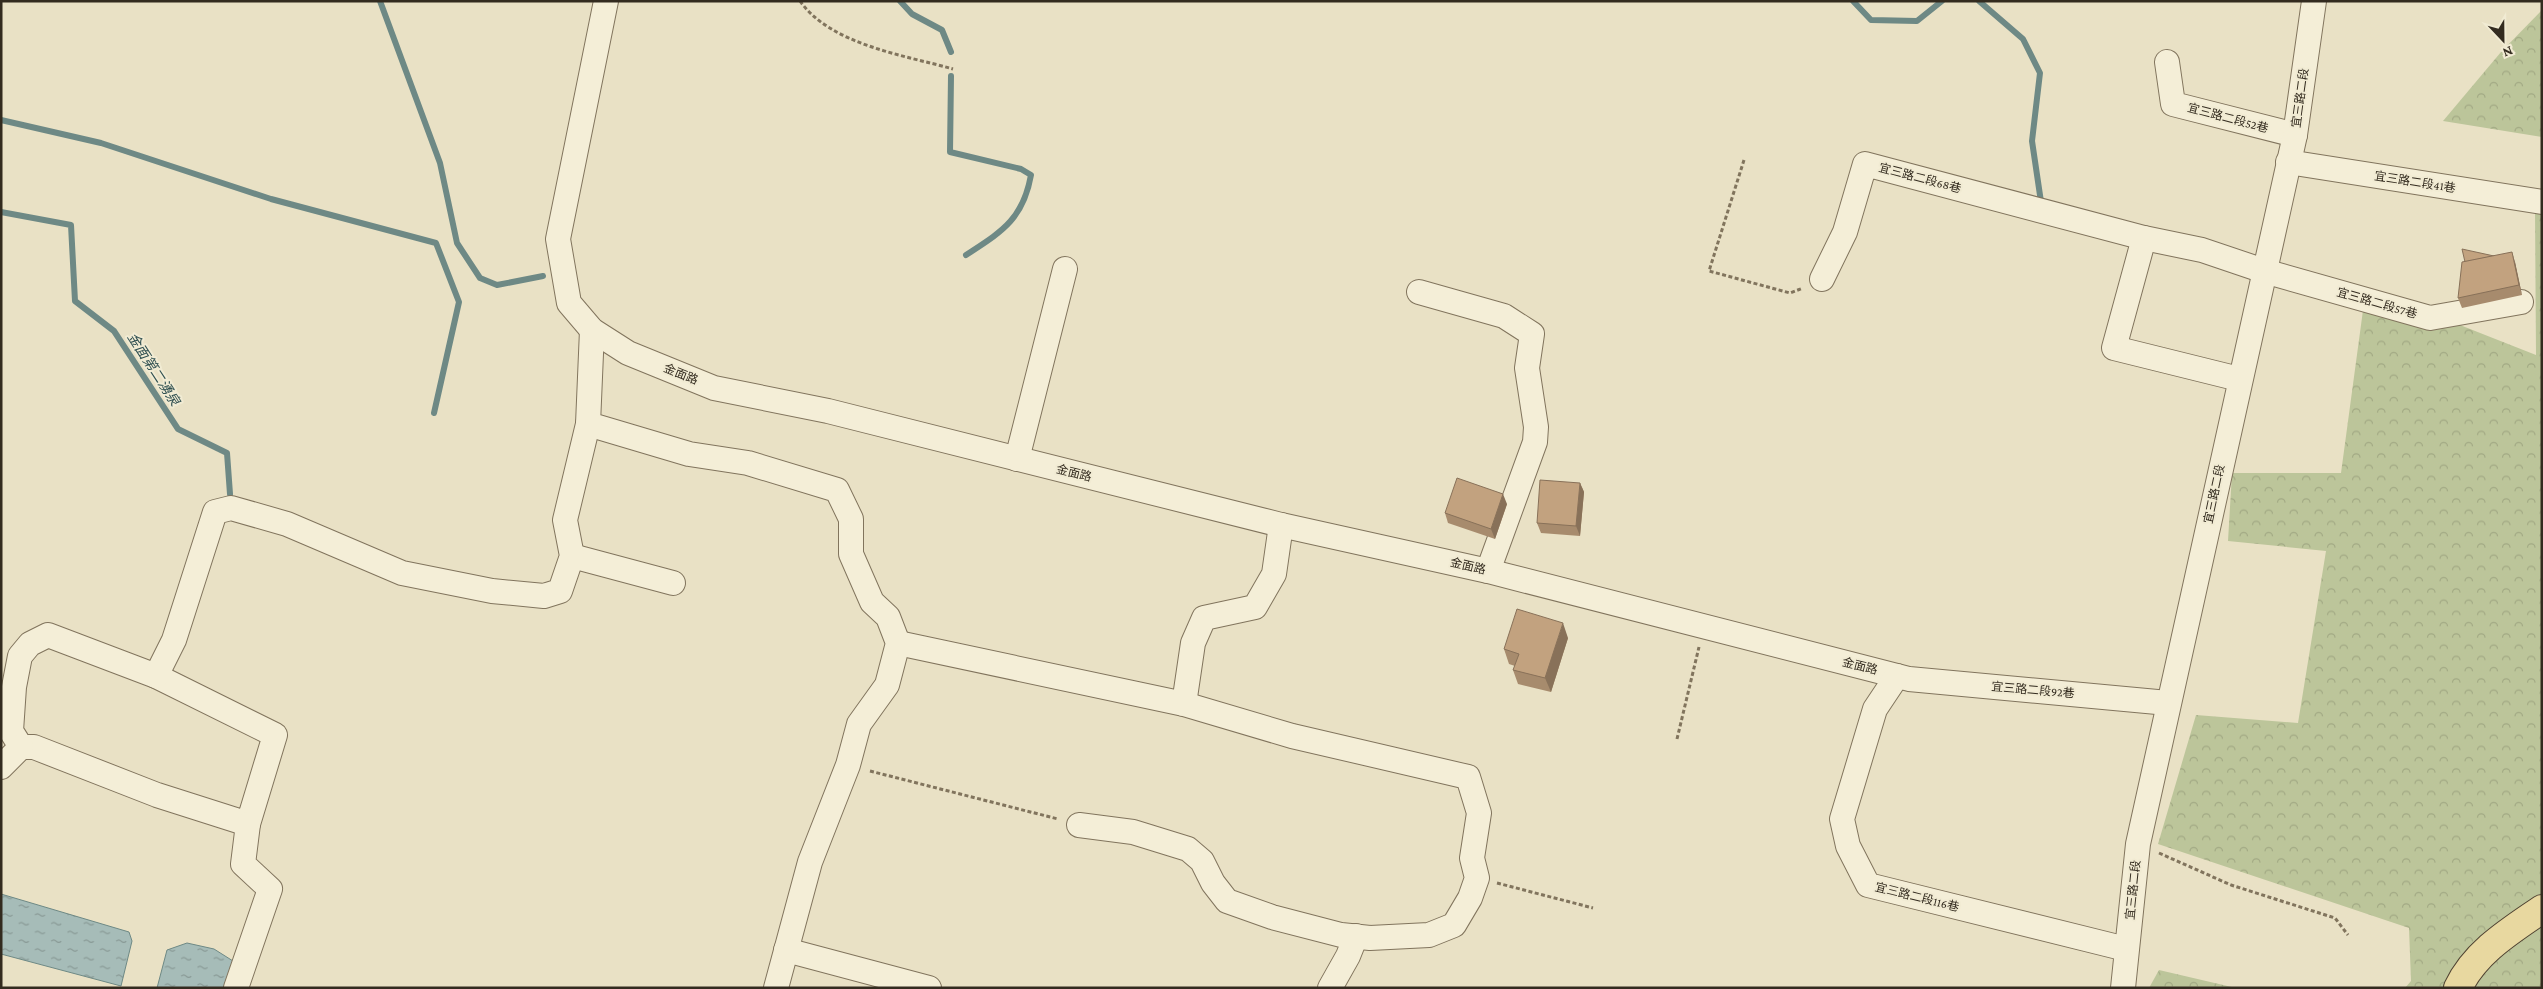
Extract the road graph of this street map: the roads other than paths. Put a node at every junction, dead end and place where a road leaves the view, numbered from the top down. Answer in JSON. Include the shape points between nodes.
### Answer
{"nodes":[{"id":1,"x":606,"y":1,"type":"edge"},
{"id":2,"x":2314,"y":1,"type":"edge"},
{"id":3,"x":2167,"y":62,"type":"dead end"},
{"id":4,"x":2294,"y":135,"type":"junction"},
{"id":5,"x":2288,"y":162,"type":"junction"},
{"id":6,"x":2542,"y":202,"type":"edge"},
{"id":7,"x":2144,"y":238,"type":"junction"},
{"id":8,"x":1064,"y":269,"type":"dead end"},
{"id":9,"x":2264,"y":271,"type":"junction"},
{"id":10,"x":1822,"y":279,"type":"road end"},
{"id":11,"x":1419,"y":292,"type":"dead end"},
{"id":12,"x":2522,"y":302,"type":"dead end"},
{"id":13,"x":592,"y":330,"type":"junction"},
{"id":14,"x":2239,"y":379,"type":"junction"},
{"id":15,"x":588,"y":424,"type":"junction"},
{"id":16,"x":1017,"y":459,"type":"junction"},
{"id":17,"x":1281,"y":525,"type":"junction"},
{"id":18,"x":572,"y":556,"type":"junction"},
{"id":19,"x":1488,"y":571,"type":"junction"},
{"id":20,"x":673,"y":583,"type":"dead end"},
{"id":21,"x":898,"y":643,"type":"junction"},
{"id":22,"x":156,"y":676,"type":"junction"},
{"id":23,"x":1897,"y":676,"type":"junction"},
{"id":24,"x":2168,"y":703,"type":"junction"},
{"id":25,"x":1184,"y":704,"type":"junction"},
{"id":26,"x":21,"y":747,"type":"junction"},
{"id":27,"x":1,"y":767,"type":"edge"},
{"id":28,"x":248,"y":824,"type":"junction"},
{"id":29,"x":1079,"y":825,"type":"road end"},
{"id":30,"x":2542,"y":909,"type":"edge"},
{"id":31,"x":1356,"y":936,"type":"junction"},
{"id":32,"x":2126,"y":949,"type":"junction"},
{"id":33,"x":786,"y":950,"type":"junction"},
{"id":34,"x":236,"y":988,"type":"edge"},
{"id":35,"x":776,"y":988,"type":"edge"},
{"id":36,"x":929,"y":988,"type":"edge"},
{"id":37,"x":1330,"y":988,"type":"edge"},
{"id":38,"x":2123,"y":988,"type":"edge"},
{"id":39,"x":2458,"y":988,"type":"edge"}],
"edges":[{"from":1,"to":13,"type":"street","name":"金面路","via":[[558,239],[569,303]]},
{"from":2,"to":4,"type":"street","name":"宜三路二段"},
{"from":3,"to":4,"type":"street","name":"宜三路二段52巷","via":[[2174,104]]},
{"from":4,"to":5,"type":"street","name":"宜三路二段"},
{"from":5,"to":6,"type":"street","name":"宜三路二段41巷"},
{"from":5,"to":9,"type":"street","name":"宜三路二段"},
{"from":7,"to":9,"type":"street","name":"宜三路二段68巷","via":[[2202,250]]},
{"from":7,"to":10,"type":"street","name":"宜三路二段68巷","via":[[1865,164],[1845,232]]},
{"from":7,"to":14,"type":"street","via":[[2114,348]]},
{"from":8,"to":16,"type":"street"},
{"from":9,"to":12,"type":"street","name":"宜三路二段57巷","via":[[2430,318]]},
{"from":9,"to":14,"type":"street","name":"宜三路二段"},
{"from":11,"to":19,"type":"street","via":[[1504,316],[1532,334],[1527,368],[1536,427],[1535,442]]},
{"from":13,"to":15,"type":"street"},
{"from":13,"to":16,"type":"street","name":"金面路","via":[[628,353],[714,388],[828,411]]},
{"from":14,"to":24,"type":"street","name":"宜三路二段"},
{"from":15,"to":18,"type":"street","via":[[565,520]]},
{"from":15,"to":21,"type":"street","via":[[689,454],[748,463],[837,490],[851,519],[851,554],[872,602],[888,617]]},
{"from":16,"to":17,"type":"street","name":"金面路"},
{"from":17,"to":19,"type":"street","name":"金面路"},
{"from":17,"to":25,"type":"street","via":[[1274,574],[1255,607],[1204,618],[1193,643]]},
{"from":18,"to":20,"type":"street"},
{"from":18,"to":22,"type":"street","via":[[560,591],[544,596],[492,592],[402,573],[288,524],[231,508],[215,512],[174,640]]},
{"from":19,"to":23,"type":"street","name":"金面路"},
{"from":21,"to":25,"type":"street"},
{"from":21,"to":33,"type":"street","via":[[886,686],[859,724],[848,766],[810,862]]},
{"from":22,"to":26,"type":"street","via":[[48,636],[30,644],[20,656],[14,687],[11,731]]},
{"from":22,"to":28,"type":"street","via":[[275,735]]},
{"from":23,"to":24,"type":"street","name":"宜三路二段92巷"},
{"from":23,"to":32,"type":"street","name":"宜三路二段116巷","via":[[1875,709],[1842,819],[1848,846],[1868,885]]},
{"from":24,"to":32,"type":"street","name":"宜三路二段","via":[[2138,844]]},
{"from":25,"to":31,"type":"street","via":[[1292,736],[1468,777],[1479,813],[1472,858],[1477,878],[1470,898],[1454,925],[1429,935]]},
{"from":26,"to":27,"type":"street"},
{"from":26,"to":28,"type":"street","via":[[34,747],[157,795]]},
{"from":28,"to":34,"type":"street","via":[[243,864],[270,889]]},
{"from":29,"to":31,"type":"street","via":[[1133,832],[1188,850],[1202,861],[1227,901],[1341,935]]},
{"from":30,"to":39,"type":"main road","via":[[2492,944],[2465,973]]},
{"from":31,"to":37,"type":"street"},
{"from":32,"to":38,"type":"street","name":"宜三路二段"},
{"from":33,"to":35,"type":"street"},
{"from":33,"to":36,"type":"street"}]}
